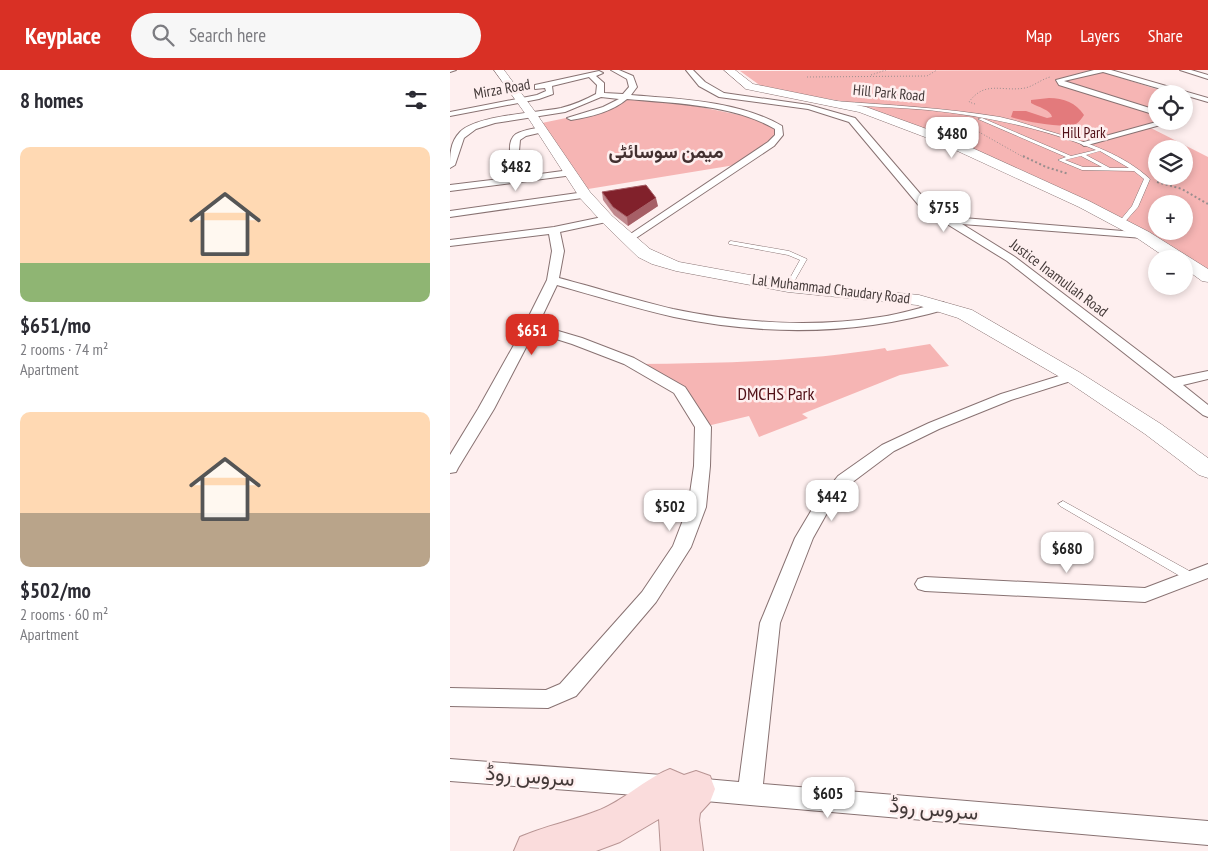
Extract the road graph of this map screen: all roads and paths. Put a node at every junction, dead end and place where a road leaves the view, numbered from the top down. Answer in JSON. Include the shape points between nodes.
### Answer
{"nodes":[{"id":1,"x":499,"y":70,"type":"edge"},
{"id":2,"x":613,"y":70,"type":"edge"},
{"id":3,"x":689,"y":70,"type":"edge"},
{"id":4,"x":730,"y":70,"type":"edge"},
{"id":5,"x":886,"y":70,"type":"edge"},
{"id":6,"x":937,"y":70,"type":"edge"},
{"id":7,"x":1103,"y":70,"type":"edge"},
{"id":8,"x":1183,"y":70,"type":"edge"},
{"id":9,"x":590,"y":75,"type":"junction"},
{"id":10,"x":1054,"y":76,"type":"dead end"},
{"id":11,"x":807,"y":77,"type":"dead end"},
{"id":12,"x":865,"y":77,"type":"junction"},
{"id":13,"x":1208,"y":77,"type":"edge"},
{"id":14,"x":547,"y":85,"type":"junction"},
{"id":15,"x":522,"y":92,"type":"junction"},
{"id":16,"x":600,"y":96,"type":"junction"},
{"id":17,"x":627,"y":97,"type":"junction"},
{"id":18,"x":1208,"y":100,"type":"edge"},
{"id":19,"x":834,"y":102,"type":"junction"},
{"id":20,"x":1148,"y":110,"type":"edge"},
{"id":21,"x":450,"y":114,"type":"edge"},
{"id":22,"x":878,"y":114,"type":"junction"},
{"id":23,"x":979,"y":117,"type":"junction"},
{"id":24,"x":562,"y":120,"type":"dead end"},
{"id":25,"x":852,"y":120,"type":"junction"},
{"id":26,"x":539,"y":123,"type":"junction"},
{"id":27,"x":1148,"y":127,"type":"edge"},
{"id":28,"x":1074,"y":140,"type":"junction"},
{"id":29,"x":1065,"y":142,"type":"dead end"},
{"id":30,"x":1084,"y":143,"type":"junction"},
{"id":31,"x":1055,"y":144,"type":"dead end"},
{"id":32,"x":1046,"y":146,"type":"junction"},
{"id":33,"x":1100,"y":150,"type":"junction"},
{"id":34,"x":452,"y":153,"type":"edge"},
{"id":35,"x":1081,"y":154,"type":"junction"},
{"id":36,"x":1070,"y":157,"type":"junction"},
{"id":37,"x":450,"y":165,"type":"edge"},
{"id":38,"x":1112,"y":170,"type":"junction"},
{"id":39,"x":1136,"y":170,"type":"junction"},
{"id":40,"x":570,"y":173,"type":"junction"},
{"id":41,"x":521,"y":179,"type":"junction"},
{"id":42,"x":1147,"y":179,"type":"junction"},
{"id":43,"x":450,"y":188,"type":"edge"},
{"id":44,"x":585,"y":195,"type":"junction"},
{"id":45,"x":1208,"y":204,"type":"edge"},
{"id":46,"x":450,"y":214,"type":"edge"},
{"id":47,"x":607,"y":219,"type":"junction"},
{"id":48,"x":947,"y":220,"type":"junction"},
{"id":49,"x":1121,"y":223,"type":"junction"},
{"id":50,"x":554,"y":230,"type":"junction"},
{"id":51,"x":1143,"y":235,"type":"junction"},
{"id":52,"x":630,"y":238,"type":"junction"},
{"id":53,"x":450,"y":243,"type":"edge"},
{"id":54,"x":730,"y":243,"type":"dead end"},
{"id":55,"x":1166,"y":250,"type":"edge"},
{"id":56,"x":1193,"y":267,"type":"edge"},
{"id":57,"x":1208,"y":277,"type":"edge"},
{"id":58,"x":553,"y":280,"type":"junction"},
{"id":59,"x":788,"y":287,"type":"junction"},
{"id":60,"x":944,"y":306,"type":"junction"},
{"id":61,"x":530,"y":328,"type":"junction"},
{"id":62,"x":1208,"y":374,"type":"edge"},
{"id":63,"x":1072,"y":376,"type":"junction"},
{"id":64,"x":1173,"y":383,"type":"junction"},
{"id":65,"x":1208,"y":412,"type":"edge"},
{"id":66,"x":450,"y":468,"type":"edge"},
{"id":67,"x":1208,"y":470,"type":"edge"},
{"id":68,"x":1063,"y":504,"type":"dead end"},
{"id":69,"x":1208,"y":571,"type":"edge"},
{"id":70,"x":1189,"y":576,"type":"junction"},
{"id":71,"x":925,"y":584,"type":"dead end"},
{"id":72,"x":450,"y":696,"type":"edge"},
{"id":73,"x":450,"y":770,"type":"edge"},
{"id":74,"x":683,"y":788,"type":"junction"},
{"id":75,"x":750,"y":793,"type":"junction"},
{"id":76,"x":1208,"y":833,"type":"edge"},
{"id":77,"x":535,"y":851,"type":"edge"},
{"id":78,"x":682,"y":851,"type":"edge"}],
"edges":[{"from":1,"to":15,"type":"street","name":"Lal Muhammad Chaudary Road"},
{"from":2,"to":9,"type":"street"},
{"from":2,"to":17,"type":"street","via":[[627,74],[633,83]]},
{"from":3,"to":25,"type":"street","via":[[702,84],[722,95],[809,107]]},
{"from":4,"to":19,"type":"street","via":[[750,88]]},
{"from":5,"to":12,"type":"path"},
{"from":6,"to":12,"type":"path","via":[[927,76]]},
{"from":7,"to":18,"type":"street"},
{"from":7,"to":20,"type":"street","via":[[1060,80]]},
{"from":8,"to":13,"type":"street"},
{"from":9,"to":14,"type":"street"},
{"from":9,"to":16,"type":"street","via":[[599,79]]},
{"from":10,"to":23,"type":"path","via":[[1027,88],[982,90],[969,102],[980,106],[983,111]]},
{"from":11,"to":12,"type":"path"},
{"from":14,"to":15,"type":"street"},
{"from":14,"to":15,"type":"street","name":"Mirza Road","via":[[551,90],[547,94]]},
{"from":15,"to":21,"type":"street","name":"Mirza Road"},
{"from":15,"to":26,"type":"street","name":"Lal Muhammad Chaudary Road"},
{"from":16,"to":17,"type":"street"},
{"from":16,"to":26,"type":"street"},
{"from":17,"to":24,"type":"street","via":[[595,112]]},
{"from":17,"to":52,"type":"street","via":[[741,113],[779,128],[779,135],[771,144]]},
{"from":19,"to":22,"type":"street"},
{"from":19,"to":23,"type":"lane","name":"Hill Park Road"},
{"from":22,"to":25,"type":"street"},
{"from":22,"to":49,"type":"street","via":[[942,139]]},
{"from":23,"to":28,"type":"lane","name":"Hill Park Road","via":[[1002,118]]},
{"from":23,"to":32,"type":"lane"},
{"from":25,"to":48,"type":"street","name":"Justice Inamullah Road","via":[[925,206]]},
{"from":26,"to":34,"type":"street","via":[[492,122],[465,131]]},
{"from":26,"to":40,"type":"street","name":"Lal Muhammad Chaudary Road"},
{"from":26,"to":41,"type":"street","via":[[515,140]]},
{"from":27,"to":30,"type":"street"},
{"from":28,"to":29,"type":"lane"},
{"from":28,"to":30,"type":"lane","name":"Hill Park Road"},
{"from":30,"to":33,"type":"lane","name":"Hill Park Road"},
{"from":31,"to":32,"type":"lane"},
{"from":32,"to":36,"type":"lane"},
{"from":33,"to":35,"type":"lane"},
{"from":33,"to":39,"type":"lane","name":"Hill Park Road"},
{"from":34,"to":37,"type":"street"},
{"from":35,"to":36,"type":"lane"},
{"from":35,"to":38,"type":"lane"},
{"from":36,"to":38,"type":"lane","via":[[1060,160],[1082,168]]},
{"from":38,"to":39,"type":"lane"},
{"from":39,"to":42,"type":"lane","name":"Hill Park Road"},
{"from":40,"to":41,"type":"street"},
{"from":40,"to":44,"type":"street","name":"Lal Muhammad Chaudary Road"},
{"from":41,"to":43,"type":"street"},
{"from":42,"to":45,"type":"path","via":[[1182,189]]},
{"from":42,"to":49,"type":"lane","via":[[1135,207]]},
{"from":44,"to":46,"type":"street"},
{"from":44,"to":47,"type":"street","name":"Lal Muhammad Chaudary Road"},
{"from":47,"to":50,"type":"street"},
{"from":47,"to":52,"type":"street","name":"Lal Muhammad Chaudary Road"},
{"from":48,"to":51,"type":"street"},
{"from":48,"to":64,"type":"street","name":"Justice Inamullah Road","via":[[1011,259]]},
{"from":49,"to":51,"type":"street"},
{"from":50,"to":53,"type":"street"},
{"from":50,"to":58,"type":"street","via":[[558,251]]},
{"from":51,"to":55,"type":"street"},
{"from":52,"to":59,"type":"street","name":"Lal Muhammad Chaudary Road","via":[[644,252],[676,266]]},
{"from":54,"to":59,"type":"lane","via":[[789,253],[804,259]]},
{"from":56,"to":57,"type":"street"},
{"from":58,"to":60,"type":"street","via":[[675,313],[776,325],[891,321]]},
{"from":58,"to":61,"type":"street"},
{"from":59,"to":60,"type":"street","name":"Lal Muhammad Chaudary Road","via":[[881,295]]},
{"from":60,"to":63,"type":"street","name":"Lal Muhammad Chaudary Road","via":[[965,314]]},
{"from":61,"to":66,"type":"street"},
{"from":61,"to":72,"type":"street","via":[[630,361],[680,390],[702,427],[697,506],[682,547],[649,597],[568,690],[548,699]]},
{"from":62,"to":64,"type":"street"},
{"from":63,"to":67,"type":"street","name":"Lal Muhammad Chaudary Road"},
{"from":63,"to":75,"type":"street","via":[[1006,397],[888,448],[844,480],[820,510],[804,538],[770,623]]},
{"from":64,"to":65,"type":"street","name":"Justice Inamullah Road"},
{"from":68,"to":70,"type":"lane"},
{"from":69,"to":70,"type":"street"},
{"from":70,"to":71,"type":"street","via":[[1167,589],[1145,595]]},
{"from":73,"to":74,"type":"street","name":"سروس روڈ"},
{"from":74,"to":75,"type":"street","name":"سروس روڈ"},
{"from":74,"to":77,"type":"main road","via":[[606,828]]},
{"from":74,"to":78,"type":"main road"},
{"from":75,"to":76,"type":"street","name":"سروس روڈ"}]}
